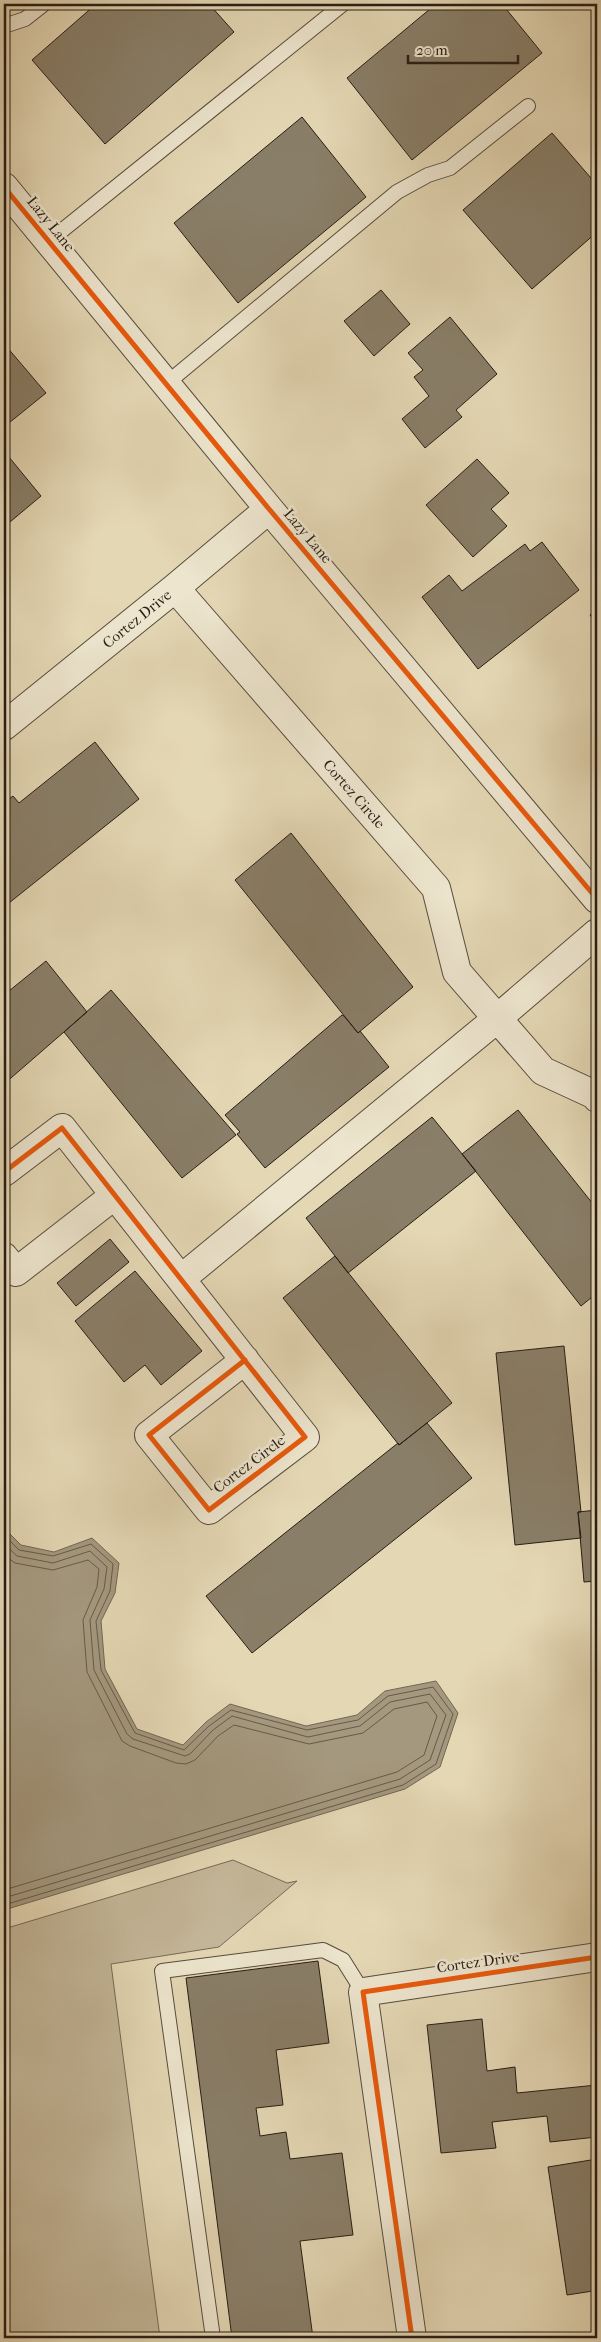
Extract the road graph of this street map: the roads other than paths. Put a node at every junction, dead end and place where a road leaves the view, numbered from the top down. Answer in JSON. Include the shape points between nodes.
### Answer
{"nodes":[{"id":1,"x":44,"y":4,"type":"edge"},
{"id":2,"x":342,"y":4,"type":"edge"},
{"id":3,"x":4,"y":26,"type":"edge"},
{"id":4,"x":528,"y":106,"type":"dead end"},
{"id":5,"x":4,"y":187,"type":"edge"},
{"id":6,"x":49,"y":242,"type":"junction"},
{"id":7,"x":166,"y":384,"type":"junction"},
{"id":8,"x":268,"y":509,"type":"junction"},
{"id":9,"x":175,"y":588,"type":"junction"},
{"id":10,"x":4,"y":726,"type":"edge"},
{"id":11,"x":597,"y":899,"type":"edge"},
{"id":12,"x":597,"y":934,"type":"edge"},
{"id":13,"x":499,"y":1017,"type":"junction"},
{"id":14,"x":597,"y":1098,"type":"edge"},
{"id":15,"x":4,"y":1172,"type":"edge"},
{"id":16,"x":116,"y":1195,"type":"junction"},
{"id":17,"x":4,"y":1256,"type":"edge"},
{"id":18,"x":182,"y":1278,"type":"junction"},
{"id":19,"x":245,"y":1360,"type":"junction"},
{"id":20,"x":597,"y":1957,"type":"edge"},
{"id":21,"x":363,"y":1992,"type":"junction"},
{"id":22,"x":213,"y":2338,"type":"edge"},
{"id":23,"x":412,"y":2338,"type":"edge"}],
"edges":[{"from":1,"to":3,"type":"lane","via":[[25,19]]},
{"from":2,"to":6,"type":"lane"},
{"from":4,"to":7,"type":"lane","via":[[450,168],[428,175],[397,192]]},
{"from":5,"to":6,"type":"street","name":"Lazy Lane"},
{"from":6,"to":7,"type":"street","name":"Lazy Lane"},
{"from":7,"to":8,"type":"street","name":"Lazy Lane"},
{"from":8,"to":9,"type":"street","name":"Cortez Drive"},
{"from":8,"to":11,"type":"street","name":"Lazy Lane"},
{"from":9,"to":10,"type":"street","name":"Cortez Drive"},
{"from":9,"to":13,"type":"street","name":"Cortez Circle","via":[[436,888],[457,972]]},
{"from":12,"to":13,"type":"street"},
{"from":13,"to":14,"type":"street","via":[[543,1071]]},
{"from":13,"to":18,"type":"street"},
{"from":15,"to":16,"type":"street","name":"Cortez Circle","via":[[62,1128]]},
{"from":16,"to":17,"type":"street","via":[[16,1272]]},
{"from":16,"to":18,"type":"street","name":"Cortez Circle"},
{"from":18,"to":19,"type":"street","name":"Cortez Circle"},
{"from":19,"to":19,"type":"street","name":"Cortez Circle","via":[[149,1435],[209,1510],[305,1437]]},
{"from":20,"to":21,"type":"street","name":"Cortez Drive"},
{"from":21,"to":22,"type":"lane","via":[[343,1960],[323,1950],[162,1971]]},
{"from":21,"to":23,"type":"street"}]}
